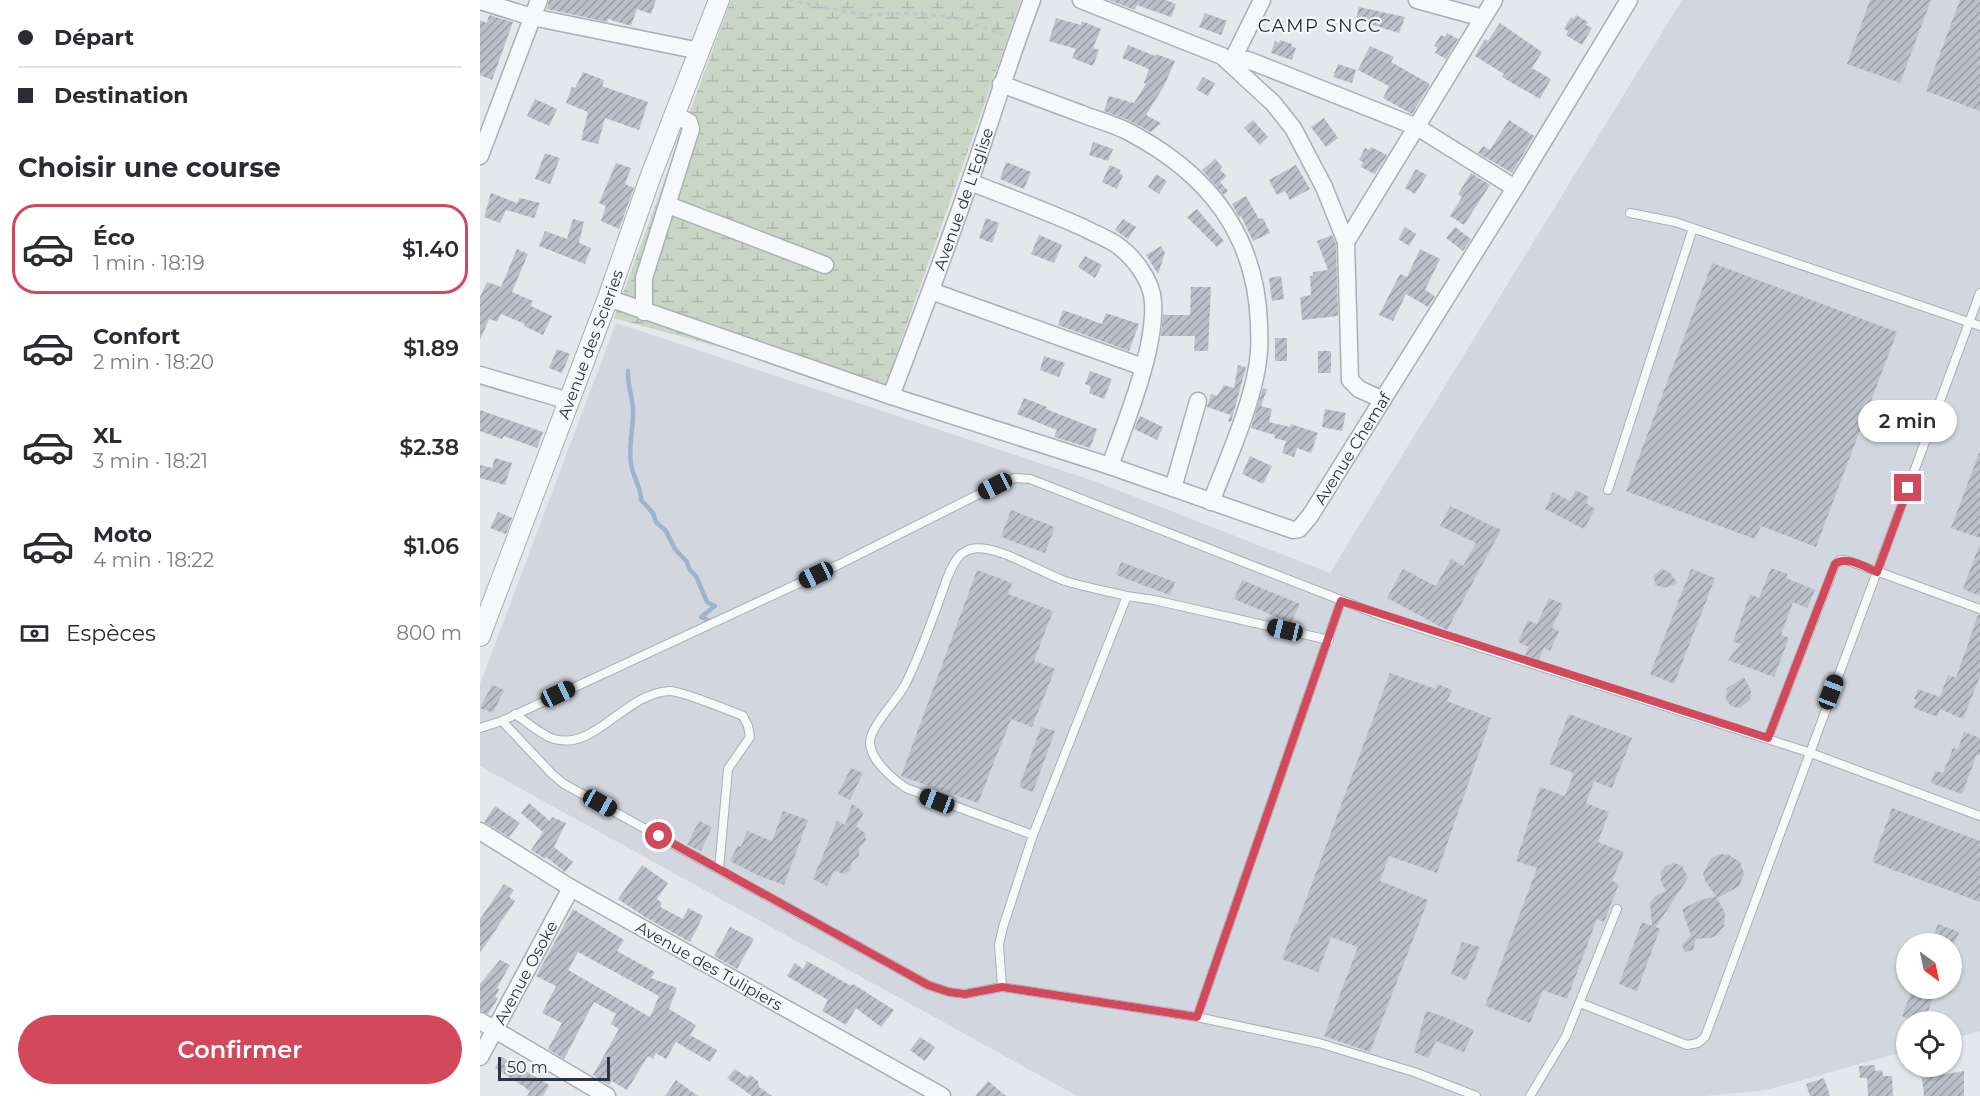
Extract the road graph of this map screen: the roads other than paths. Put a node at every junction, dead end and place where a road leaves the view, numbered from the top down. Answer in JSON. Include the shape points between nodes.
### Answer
{"nodes":[{"id":1,"x":538,"y":0,"type":"edge"},
{"id":2,"x":719,"y":0,"type":"edge"},
{"id":3,"x":1032,"y":0,"type":"edge"},
{"id":4,"x":1081,"y":0,"type":"edge"},
{"id":5,"x":1262,"y":0,"type":"edge"},
{"id":6,"x":1417,"y":0,"type":"edge"},
{"id":7,"x":1494,"y":0,"type":"edge"},
{"id":8,"x":1629,"y":0,"type":"edge"},
{"id":9,"x":480,"y":1,"type":"edge"},
{"id":10,"x":532,"y":17,"type":"junction"},
{"id":11,"x":1483,"y":18,"type":"junction"},
{"id":12,"x":700,"y":51,"type":"junction"},
{"id":13,"x":1231,"y":63,"type":"junction"},
{"id":14,"x":1001,"y":84,"type":"junction"},
{"id":15,"x":675,"y":115,"type":"junction"},
{"id":16,"x":1417,"y":127,"type":"junction"},
{"id":17,"x":480,"y":156,"type":"edge"},
{"id":18,"x":969,"y":182,"type":"junction"},
{"id":19,"x":1515,"y":188,"type":"junction"},
{"id":20,"x":668,"y":205,"type":"junction"},
{"id":21,"x":1630,"y":213,"type":"dead end"},
{"id":22,"x":1694,"y":228,"type":"junction"},
{"id":23,"x":1346,"y":242,"type":"junction"},
{"id":24,"x":825,"y":265,"type":"dead end"},
{"id":25,"x":931,"y":291,"type":"junction"},
{"id":26,"x":1980,"y":293,"type":"edge"},
{"id":27,"x":608,"y":298,"type":"junction"},
{"id":28,"x":644,"y":312,"type":"junction"},
{"id":29,"x":1969,"y":322,"type":"junction"},
{"id":30,"x":1980,"y":326,"type":"edge"},
{"id":31,"x":1143,"y":367,"type":"junction"},
{"id":32,"x":480,"y":375,"type":"edge"},
{"id":33,"x":891,"y":396,"type":"junction"},
{"id":34,"x":1383,"y":400,"type":"junction"},
{"id":35,"x":569,"y":401,"type":"junction"},
{"id":36,"x":1198,"y":401,"type":"dead end"},
{"id":37,"x":1110,"y":466,"type":"junction"},
{"id":38,"x":1173,"y":488,"type":"junction"},
{"id":39,"x":1608,"y":490,"type":"dead end"},
{"id":40,"x":1211,"y":502,"type":"junction"},
{"id":41,"x":1877,"y":572,"type":"junction"},
{"id":42,"x":1127,"y":596,"type":"junction"},
{"id":43,"x":1341,"y":601,"type":"junction"},
{"id":44,"x":1980,"y":609,"type":"edge"},
{"id":45,"x":480,"y":636,"type":"edge"},
{"id":46,"x":1329,"y":640,"type":"junction"},
{"id":47,"x":515,"y":714,"type":"junction"},
{"id":48,"x":502,"y":720,"type":"junction"},
{"id":49,"x":480,"y":728,"type":"edge"},
{"id":50,"x":1768,"y":738,"type":"junction"},
{"id":51,"x":1809,"y":752,"type":"junction"},
{"id":52,"x":1980,"y":816,"type":"edge"},
{"id":53,"x":480,"y":831,"type":"edge"},
{"id":54,"x":1033,"y":835,"type":"junction"},
{"id":55,"x":719,"y":869,"type":"junction"},
{"id":56,"x":571,"y":888,"type":"junction"},
{"id":57,"x":1617,"y":909,"type":"dead end"},
{"id":58,"x":1002,"y":987,"type":"junction"},
{"id":59,"x":1580,"y":1003,"type":"junction"},
{"id":60,"x":1197,"y":1017,"type":"junction"},
{"id":61,"x":487,"y":1025,"type":"edge"},
{"id":62,"x":480,"y":1057,"type":"edge"},
{"id":63,"x":607,"y":1096,"type":"edge"},
{"id":64,"x":942,"y":1096,"type":"edge"},
{"id":65,"x":1476,"y":1096,"type":"edge"},
{"id":66,"x":1530,"y":1096,"type":"edge"}],
"edges":[{"from":1,"to":10,"type":"street"},
{"from":2,"to":12,"type":"street","name":"Avenue des Scieries"},
{"from":3,"to":14,"type":"street","name":"Avenue de L'Eglise"},
{"from":4,"to":13,"type":"street","via":[[1212,51]]},
{"from":5,"to":13,"type":"street"},
{"from":6,"to":11,"type":"street"},
{"from":7,"to":11,"type":"street"},
{"from":8,"to":19,"type":"street","name":"Avenue Chemaf"},
{"from":9,"to":10,"type":"street"},
{"from":10,"to":12,"type":"street"},
{"from":10,"to":17,"type":"street"},
{"from":11,"to":16,"type":"street"},
{"from":12,"to":15,"type":"street","name":"Avenue des Scieries"},
{"from":13,"to":16,"type":"street","via":[[1248,60]]},
{"from":13,"to":23,"type":"street","via":[[1293,128],[1324,187]]},
{"from":14,"to":18,"type":"street","name":"Avenue de L'Eglise"},
{"from":14,"to":40,"type":"street","via":[[1127,131],[1151,145],[1205,188],[1240,237],[1256,290],[1260,351],[1253,385]]},
{"from":15,"to":20,"type":"street","via":[[689,122],[691,129]]},
{"from":15,"to":27,"type":"street","name":"Avenue des Scieries"},
{"from":16,"to":19,"type":"street"},
{"from":16,"to":23,"type":"street"},
{"from":18,"to":25,"type":"street","name":"Avenue de L'Eglise"},
{"from":18,"to":31,"type":"street","via":[[1064,219],[1127,254],[1144,276],[1153,303]]},
{"from":19,"to":34,"type":"street","name":"Avenue Chemaf"},
{"from":20,"to":24,"type":"street"},
{"from":20,"to":28,"type":"street","via":[[644,278]]},
{"from":21,"to":22,"type":"lane"},
{"from":22,"to":29,"type":"lane"},
{"from":22,"to":39,"type":"lane"},
{"from":23,"to":34,"type":"street","via":[[1348,374],[1354,386]]},
{"from":25,"to":31,"type":"street"},
{"from":25,"to":33,"type":"street","name":"Avenue de L'Eglise"},
{"from":26,"to":29,"type":"lane"},
{"from":27,"to":28,"type":"street","name":"Avenue Chemaf"},
{"from":27,"to":35,"type":"street","name":"Avenue des Scieries"},
{"from":28,"to":33,"type":"street","name":"Avenue Chemaf"},
{"from":29,"to":30,"type":"lane"},
{"from":29,"to":41,"type":"lane"},
{"from":31,"to":37,"type":"street"},
{"from":32,"to":35,"type":"street"},
{"from":33,"to":37,"type":"street","name":"Avenue Chemaf"},
{"from":34,"to":40,"type":"street","name":"Avenue Chemaf","via":[[1299,529],[1287,530]]},
{"from":35,"to":45,"type":"street","name":"Avenue des Scieries"},
{"from":36,"to":38,"type":"street"},
{"from":37,"to":38,"type":"street","name":"Avenue Chemaf"},
{"from":38,"to":40,"type":"street","name":"Avenue Chemaf"},
{"from":41,"to":44,"type":"lane"},
{"from":41,"to":50,"type":"lane","via":[[1846,560],[1835,564]]},
{"from":41,"to":51,"type":"lane"},
{"from":42,"to":46,"type":"lane"},
{"from":42,"to":54,"type":"lane"},
{"from":42,"to":54,"type":"lane","via":[[1064,580],[986,549],[963,552],[948,578],[904,686],[870,741],[878,760],[906,788]]},
{"from":43,"to":46,"type":"lane"},
{"from":43,"to":47,"type":"lane","via":[[1029,479],[1016,478]]},
{"from":43,"to":50,"type":"lane"},
{"from":46,"to":60,"type":"lane"},
{"from":47,"to":48,"type":"lane"},
{"from":47,"to":55,"type":"lane","via":[[552,739],[569,741],[593,733],[635,701],[653,693],[672,691],[743,716],[750,737],[728,768]]},
{"from":48,"to":49,"type":"lane"},
{"from":48,"to":55,"type":"lane","via":[[564,784]]},
{"from":50,"to":51,"type":"lane"},
{"from":51,"to":52,"type":"lane"},
{"from":51,"to":59,"type":"lane","via":[[1704,1037],[1687,1045]]},
{"from":53,"to":56,"type":"street","name":"Avenue des Tulipiers"},
{"from":54,"to":58,"type":"lane","via":[[999,945]]},
{"from":55,"to":58,"type":"lane","via":[[928,985],[965,994]]},
{"from":56,"to":61,"type":"street","name":"Avenue Osoke"},
{"from":56,"to":64,"type":"street","name":"Avenue des Tulipiers"},
{"from":57,"to":59,"type":"lane"},
{"from":58,"to":60,"type":"lane"},
{"from":59,"to":66,"type":"lane","via":[[1566,1036]]},
{"from":60,"to":65,"type":"lane","via":[[1319,1043]]},
{"from":61,"to":62,"type":"street","name":"Avenue Osoke"},
{"from":61,"to":63,"type":"street"}]}
